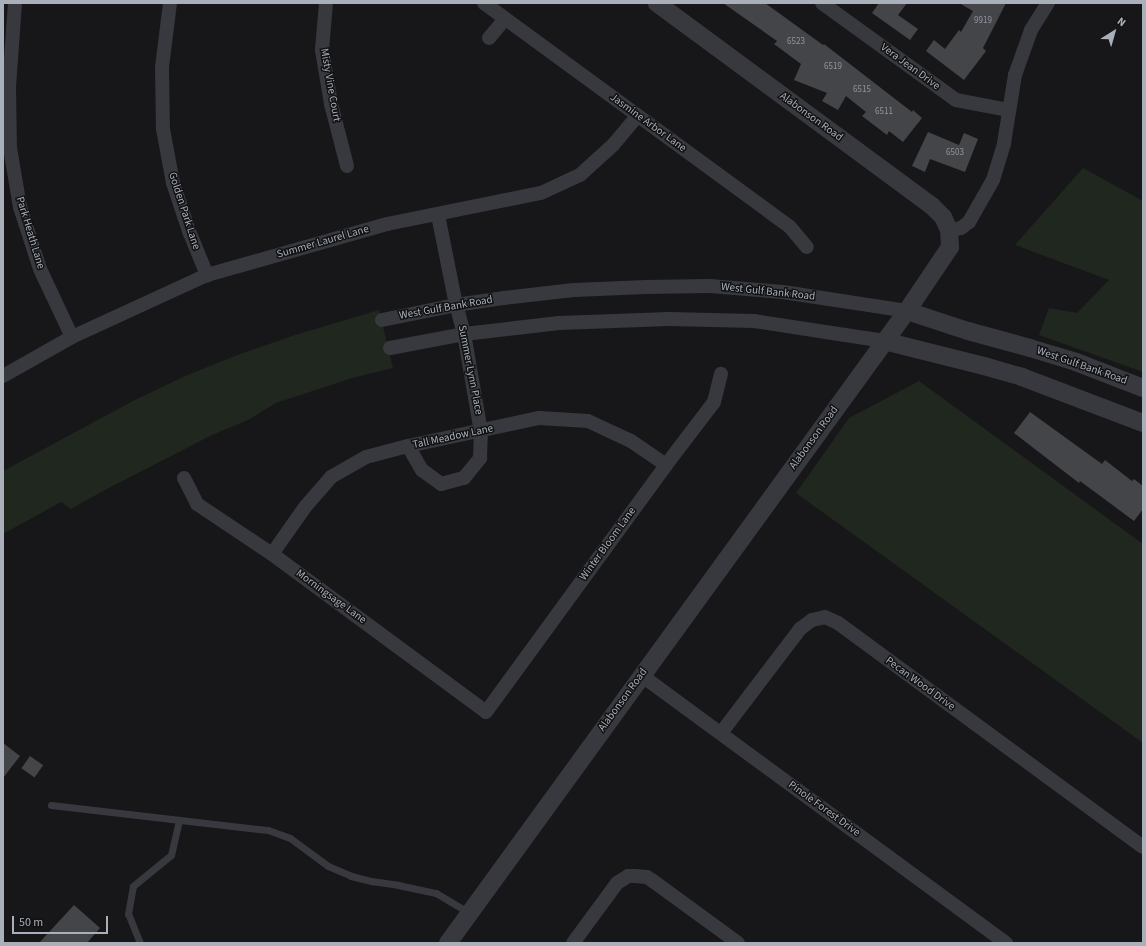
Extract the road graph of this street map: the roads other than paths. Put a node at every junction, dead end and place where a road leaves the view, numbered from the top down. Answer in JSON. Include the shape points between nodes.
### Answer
{"nodes":[{"id":1,"x":15,"y":3,"type":"edge"},
{"id":2,"x":170,"y":3,"type":"edge"},
{"id":3,"x":326,"y":3,"type":"edge"},
{"id":4,"x":484,"y":3,"type":"edge"},
{"id":5,"x":657,"y":3,"type":"edge"},
{"id":6,"x":822,"y":3,"type":"edge"},
{"id":7,"x":1048,"y":3,"type":"edge"},
{"id":8,"x":838,"y":7,"type":"edge"},
{"id":9,"x":505,"y":19,"type":"junction"},
{"id":10,"x":489,"y":38,"type":"dead end"},
{"id":11,"x":1009,"y":110,"type":"junction"},
{"id":12,"x":637,"y":116,"type":"junction"},
{"id":13,"x":347,"y":166,"type":"dead end"},
{"id":14,"x":438,"y":215,"type":"junction"},
{"id":15,"x":949,"y":230,"type":"junction"},
{"id":16,"x":807,"y":247,"type":"dead end"},
{"id":17,"x":207,"y":275,"type":"junction"},
{"id":18,"x":456,"y":305,"type":"junction"},
{"id":19,"x":906,"y":311,"type":"junction"},
{"id":20,"x":382,"y":320,"type":"dead end"},
{"id":21,"x":464,"y":334,"type":"junction"},
{"id":22,"x":72,"y":337,"type":"junction"},
{"id":23,"x":884,"y":341,"type":"junction"},
{"id":24,"x":390,"y":348,"type":"dead end"},
{"id":25,"x":721,"y":374,"type":"dead end"},
{"id":26,"x":3,"y":376,"type":"edge"},
{"id":27,"x":1143,"y":388,"type":"edge"},
{"id":28,"x":1143,"y":423,"type":"edge"},
{"id":29,"x":482,"y":432,"type":"junction"},
{"id":30,"x":408,"y":446,"type":"junction"},
{"id":31,"x":666,"y":465,"type":"junction"},
{"id":32,"x":184,"y":478,"type":"dead end"},
{"id":33,"x":272,"y":554,"type":"junction"},
{"id":34,"x":641,"y":675,"type":"junction"},
{"id":35,"x":486,"y":712,"type":"joint"},
{"id":36,"x":721,"y":733,"type":"junction"},
{"id":37,"x":51,"y":805,"type":"dead end"},
{"id":38,"x":179,"y":820,"type":"junction"},
{"id":39,"x":1143,"y":847,"type":"edge"},
{"id":40,"x":469,"y":913,"type":"junction"},
{"id":41,"x":140,"y":943,"type":"edge"},
{"id":42,"x":448,"y":943,"type":"edge"},
{"id":43,"x":573,"y":943,"type":"edge"},
{"id":44,"x":738,"y":943,"type":"edge"},
{"id":45,"x":1006,"y":943,"type":"edge"}],
"edges":[{"from":1,"to":22,"type":"street","name":"Park Heath Lane","via":[[9,87],[10,148],[20,207],[38,262]]},
{"from":2,"to":17,"type":"street","name":"Golden Park Lane","via":[[162,67],[163,129],[173,183]]},
{"from":3,"to":13,"type":"street","name":"Misty Vine Court","via":[[322,50],[331,104]]},
{"from":4,"to":9,"type":"street","name":"Jasmine Arbor Lane"},
{"from":5,"to":15,"type":"street","name":"Alabonson Road","via":[[932,206],[943,217]]},
{"from":6,"to":8,"type":"street","name":"Vera Jean Drive"},
{"from":7,"to":11,"type":"street","via":[[1031,30],[1015,75]]},
{"from":8,"to":11,"type":"street","name":"Vera Jean Drive","via":[[956,100]]},
{"from":9,"to":10,"type":"street"},
{"from":9,"to":12,"type":"street","name":"Jasmine Arbor Lane"},
{"from":11,"to":15,"type":"street","via":[[1000,160],[986,194],[969,222],[961,228]]},
{"from":12,"to":14,"type":"street","name":"Summer Laurel Lane","via":[[613,145],[580,175],[541,193]]},
{"from":12,"to":16,"type":"street","name":"Jasmine Arbor Lane","via":[[790,227]]},
{"from":14,"to":17,"type":"street","name":"Summer Laurel Lane","via":[[387,224]]},
{"from":14,"to":18,"type":"street","name":"Summer Lynn Place"},
{"from":15,"to":19,"type":"street","name":"Alabonson Road","via":[[950,247]]},
{"from":17,"to":22,"type":"street","name":"Summer Laurel Lane"},
{"from":18,"to":19,"type":"street","name":"West Gulf Bank Road","via":[[574,290],[710,286],[783,292]]},
{"from":18,"to":20,"type":"street","name":"West Gulf Bank Road"},
{"from":18,"to":21,"type":"street","name":"Summer Lynn Place"},
{"from":19,"to":23,"type":"street","name":"Alabonson Road"},
{"from":19,"to":27,"type":"street","name":"West Gulf Bank Road","via":[[968,332],[1076,362]]},
{"from":21,"to":23,"type":"street","via":[[559,323],[669,319],[754,321]]},
{"from":21,"to":24,"type":"street"},
{"from":21,"to":29,"type":"street","name":"Summer Lynn Place"},
{"from":22,"to":26,"type":"street","name":"Summer Laurel Lane"},
{"from":23,"to":28,"type":"street","via":[[1022,377]]},
{"from":23,"to":34,"type":"street","name":"Alabonson Road"},
{"from":25,"to":31,"type":"street","name":"Winter Bloom Lane","via":[[714,402]]},
{"from":29,"to":30,"type":"street","name":"Tall Meadow Lane"},
{"from":29,"to":30,"type":"street","name":"Summer Lynn Place","via":[[480,458],[464,478],[441,484],[422,470]]},
{"from":29,"to":31,"type":"street","name":"Tall Meadow Lane","via":[[539,418],[588,421],[631,441]]},
{"from":30,"to":33,"type":"street","name":"Tall Meadow Lane","via":[[366,457],[331,477],[305,507]]},
{"from":31,"to":35,"type":"street","name":"Winter Bloom Lane"},
{"from":32,"to":33,"type":"street","name":"Morningsage Lane","via":[[197,504]]},
{"from":33,"to":35,"type":"street","name":"Morningsage Lane"},
{"from":34,"to":36,"type":"street","name":"Pinole Forest Drive"},
{"from":34,"to":40,"type":"street","name":"Alabonson Road"},
{"from":36,"to":39,"type":"street","name":"Pecan Wood Drive","via":[[800,629],[812,620],[825,617],[838,623]]},
{"from":36,"to":45,"type":"street","name":"Pinole Forest Drive"},
{"from":37,"to":38,"type":"lane"},
{"from":38,"to":40,"type":"lane","via":[[268,830],[290,838],[328,866],[351,876],[436,893]]},
{"from":38,"to":41,"type":"lane","via":[[171,855],[133,886],[128,914]]},
{"from":40,"to":42,"type":"street","name":"Alabonson Road"},
{"from":43,"to":44,"type":"street","via":[[617,883],[628,876],[653,880]]}]}
